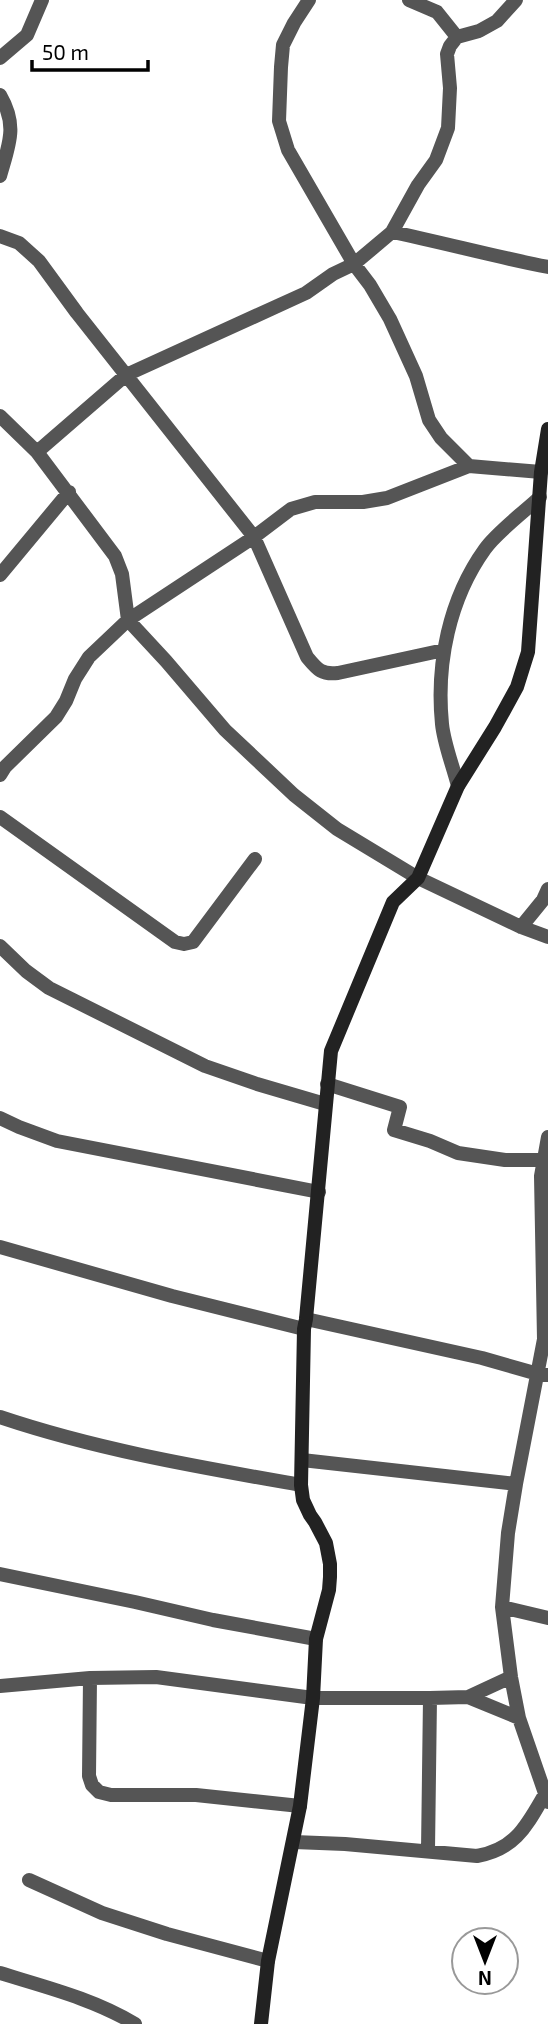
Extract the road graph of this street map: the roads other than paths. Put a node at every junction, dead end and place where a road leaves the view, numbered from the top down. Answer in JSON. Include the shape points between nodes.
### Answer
{"nodes":[{"id":1,"x":42,"y":0,"type":"edge"},
{"id":2,"x":309,"y":0,"type":"edge"},
{"id":3,"x":410,"y":0,"type":"edge"},
{"id":4,"x":516,"y":0,"type":"edge"},
{"id":5,"x":440,"y":6,"type":"edge"},
{"id":6,"x":457,"y":37,"type":"junction"},
{"id":7,"x":0,"y":58,"type":"edge"},
{"id":8,"x":0,"y":95,"type":"edge"},
{"id":9,"x":0,"y":176,"type":"edge"},
{"id":10,"x":393,"y":232,"type":"junction"},
{"id":11,"x":0,"y":236,"type":"edge"},
{"id":12,"x":354,"y":264,"type":"junction"},
{"id":13,"x":548,"y":267,"type":"edge"},
{"id":14,"x":126,"y":375,"type":"junction"},
{"id":15,"x":0,"y":415,"type":"edge"},
{"id":16,"x":548,"y":429,"type":"edge"},
{"id":17,"x":37,"y":452,"type":"junction"},
{"id":18,"x":469,"y":466,"type":"junction"},
{"id":19,"x":541,"y":472,"type":"junction"},
{"id":20,"x":69,"y":492,"type":"junction"},
{"id":21,"x":540,"y":497,"type":"junction"},
{"id":22,"x":254,"y":537,"type":"junction"},
{"id":23,"x":0,"y":575,"type":"edge"},
{"id":24,"x":128,"y":620,"type":"junction"},
{"id":25,"x":444,"y":650,"type":"junction"},
{"id":26,"x":2,"y":768,"type":"edge"},
{"id":27,"x":458,"y":786,"type":"junction"},
{"id":28,"x":0,"y":817,"type":"edge"},
{"id":29,"x":255,"y":859,"type":"dead end"},
{"id":30,"x":418,"y":878,"type":"junction"},
{"id":31,"x":546,"y":894,"type":"edge"},
{"id":32,"x":548,"y":916,"type":"edge"},
{"id":33,"x":522,"y":927,"type":"junction"},
{"id":34,"x":548,"y":937,"type":"edge"},
{"id":35,"x":0,"y":946,"type":"edge"},
{"id":36,"x":327,"y":1084,"type":"junction"},
{"id":37,"x":325,"y":1104,"type":"junction"},
{"id":38,"x":0,"y":1118,"type":"edge"},
{"id":39,"x":548,"y":1137,"type":"edge"},
{"id":40,"x":543,"y":1160,"type":"junction"},
{"id":41,"x":318,"y":1192,"type":"junction"},
{"id":42,"x":0,"y":1247,"type":"edge"},
{"id":43,"x":305,"y":1324,"type":"junction"},
{"id":44,"x":543,"y":1374,"type":"edge"},
{"id":45,"x":0,"y":1417,"type":"edge"},
{"id":46,"x":302,"y":1460,"type":"junction"},
{"id":47,"x":516,"y":1484,"type":"junction"},
{"id":48,"x":301,"y":1485,"type":"junction"},
{"id":49,"x":0,"y":1574,"type":"edge"},
{"id":50,"x":502,"y":1607,"type":"junction"},
{"id":51,"x":548,"y":1618,"type":"edge"},
{"id":52,"x":316,"y":1639,"type":"junction"},
{"id":53,"x":511,"y":1677,"type":"junction"},
{"id":54,"x":90,"y":1678,"type":"junction"},
{"id":55,"x":0,"y":1686,"type":"edge"},
{"id":56,"x":468,"y":1697,"type":"junction"},
{"id":57,"x":313,"y":1698,"type":"junction"},
{"id":58,"x":430,"y":1698,"type":"junction"},
{"id":59,"x":519,"y":1718,"type":"junction"},
{"id":60,"x":546,"y":1798,"type":"edge"},
{"id":61,"x":300,"y":1806,"type":"junction"},
{"id":62,"x":293,"y":1842,"type":"junction"},
{"id":63,"x":428,"y":1850,"type":"junction"},
{"id":64,"x":29,"y":1880,"type":"dead end"},
{"id":65,"x":268,"y":1961,"type":"junction"},
{"id":66,"x":0,"y":1973,"type":"edge"},
{"id":67,"x":135,"y":2024,"type":"edge"},
{"id":68,"x":261,"y":2024,"type":"edge"}],
"edges":[{"from":1,"to":7,"type":"street","via":[[27,35]]},
{"from":2,"to":12,"type":"street","via":[[283,45],[279,121],[288,150]]},
{"from":3,"to":5,"type":"street"},
{"from":4,"to":6,"type":"street","via":[[497,21]]},
{"from":5,"to":6,"type":"street"},
{"from":6,"to":10,"type":"street","via":[[447,54],[448,128],[436,160]]},
{"from":8,"to":9,"type":"street","via":[[12,132]]},
{"from":10,"to":12,"type":"street"},
{"from":10,"to":13,"type":"street"},
{"from":11,"to":14,"type":"street","via":[[19,243],[38,261]]},
{"from":12,"to":14,"type":"street","via":[[306,293]]},
{"from":12,"to":18,"type":"street","via":[[390,319],[416,376],[429,420]]},
{"from":14,"to":17,"type":"street"},
{"from":14,"to":22,"type":"street"},
{"from":15,"to":17,"type":"street"},
{"from":16,"to":19,"type":"street"},
{"from":17,"to":20,"type":"street"},
{"from":18,"to":19,"type":"street"},
{"from":18,"to":22,"type":"street","via":[[387,498],[315,502],[291,509]]},
{"from":19,"to":21,"type":"street"},
{"from":20,"to":23,"type":"street"},
{"from":20,"to":24,"type":"street","via":[[115,556]]},
{"from":21,"to":25,"type":"street","via":[[486,547],[464,585]]},
{"from":21,"to":27,"type":"street","via":[[528,652],[517,687]]},
{"from":22,"to":24,"type":"street"},
{"from":22,"to":25,"type":"street","via":[[316,668],[338,673]]},
{"from":24,"to":26,"type":"street","via":[[89,657],[56,717]]},
{"from":24,"to":30,"type":"street","via":[[225,730],[293,795],[337,829]]},
{"from":25,"to":27,"type":"street","via":[[442,726]]},
{"from":27,"to":30,"type":"street"},
{"from":28,"to":29,"type":"street","via":[[184,944],[192,942]]},
{"from":30,"to":33,"type":"street"},
{"from":30,"to":36,"type":"street","via":[[393,902],[331,1051]]},
{"from":31,"to":32,"type":"street"},
{"from":31,"to":33,"type":"street"},
{"from":33,"to":34,"type":"street"},
{"from":35,"to":37,"type":"street","via":[[49,988],[205,1066]]},
{"from":36,"to":37,"type":"street"},
{"from":36,"to":40,"type":"street","via":[[400,1107],[394,1130],[458,1153]]},
{"from":37,"to":41,"type":"street"},
{"from":38,"to":41,"type":"street","via":[[57,1140]]},
{"from":39,"to":40,"type":"street"},
{"from":40,"to":44,"type":"street"},
{"from":41,"to":43,"type":"street"},
{"from":42,"to":43,"type":"street","via":[[172,1296]]},
{"from":43,"to":44,"type":"street"},
{"from":43,"to":46,"type":"street"},
{"from":44,"to":47,"type":"street"},
{"from":45,"to":48,"type":"street","via":[[85,1443]]},
{"from":46,"to":47,"type":"street"},
{"from":46,"to":48,"type":"street"},
{"from":47,"to":50,"type":"street"},
{"from":48,"to":52,"type":"street","via":[[330,1564],[329,1590]]},
{"from":49,"to":52,"type":"street"},
{"from":50,"to":51,"type":"street"},
{"from":50,"to":53,"type":"street"},
{"from":52,"to":57,"type":"street"},
{"from":53,"to":56,"type":"street"},
{"from":53,"to":59,"type":"street"},
{"from":54,"to":55,"type":"street"},
{"from":54,"to":57,"type":"street","via":[[156,1677]]},
{"from":54,"to":61,"type":"street","via":[[89,1776],[99,1792],[196,1795]]},
{"from":56,"to":58,"type":"street"},
{"from":56,"to":59,"type":"street"},
{"from":57,"to":58,"type":"street"},
{"from":57,"to":61,"type":"street"},
{"from":58,"to":63,"type":"street"},
{"from":59,"to":60,"type":"street"},
{"from":60,"to":63,"type":"street","via":[[521,1834],[492,1853],[477,1856]]},
{"from":61,"to":62,"type":"street"},
{"from":62,"to":63,"type":"street"},
{"from":62,"to":65,"type":"street"},
{"from":64,"to":65,"type":"street","via":[[102,1913]]},
{"from":65,"to":68,"type":"street"},
{"from":66,"to":67,"type":"street","via":[[62,1992]]}]}
